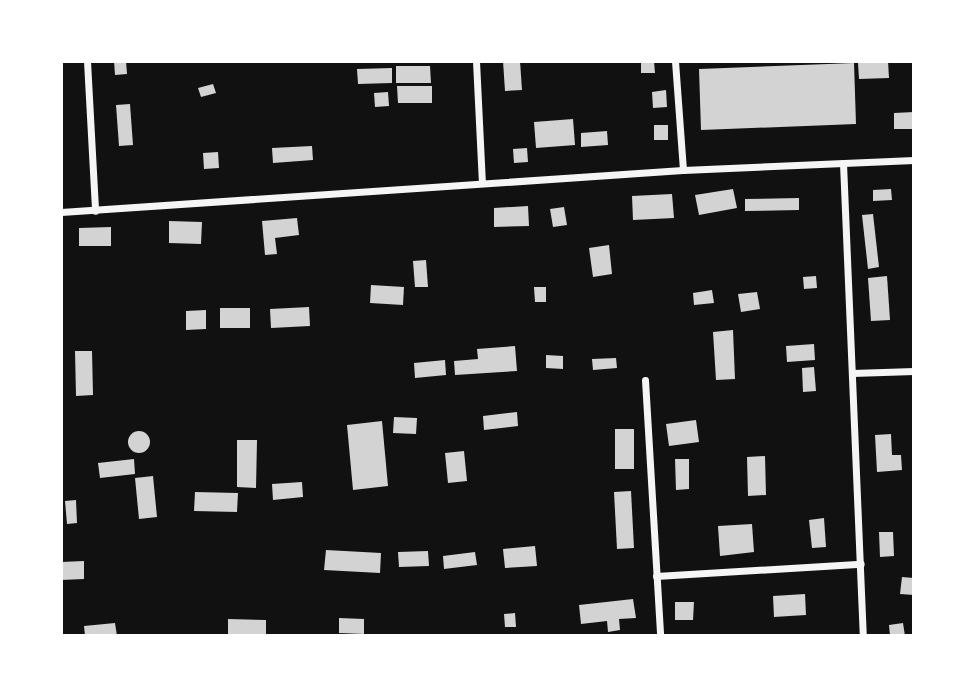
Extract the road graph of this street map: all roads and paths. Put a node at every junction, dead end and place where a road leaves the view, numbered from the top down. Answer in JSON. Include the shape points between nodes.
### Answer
{"nodes":[{"id":1,"x":88,"y":61,"type":"edge"},
{"id":2,"x":476,"y":61,"type":"edge"},
{"id":3,"x":675,"y":61,"type":"edge"},
{"id":4,"x":914,"y":160,"type":"edge"},
{"id":5,"x":843,"y":163,"type":"junction"},
{"id":6,"x":683,"y":170,"type":"junction"},
{"id":7,"x":482,"y":183,"type":"junction"},
{"id":8,"x":95,"y":211,"type":"junction"},
{"id":9,"x":61,"y":212,"type":"edge"},
{"id":10,"x":914,"y":371,"type":"edge"},
{"id":11,"x":852,"y":373,"type":"junction"},
{"id":12,"x":645,"y":380,"type":"dead end"},
{"id":13,"x":861,"y":564,"type":"junction"},
{"id":14,"x":656,"y":576,"type":"junction"},
{"id":15,"x":660,"y":636,"type":"edge"},
{"id":16,"x":863,"y":636,"type":"edge"}],
"edges":[{"from":1,"to":8,"type":"street"},
{"from":2,"to":7,"type":"street"},
{"from":3,"to":6,"type":"street"},
{"from":4,"to":5,"type":"street"},
{"from":5,"to":6,"type":"street"},
{"from":5,"to":11,"type":"street"},
{"from":6,"to":7,"type":"street"},
{"from":7,"to":8,"type":"street"},
{"from":8,"to":9,"type":"street"},
{"from":10,"to":11,"type":"street"},
{"from":11,"to":13,"type":"street"},
{"from":12,"to":14,"type":"street"},
{"from":13,"to":14,"type":"street"},
{"from":13,"to":16,"type":"street"},
{"from":14,"to":15,"type":"street"}]}
